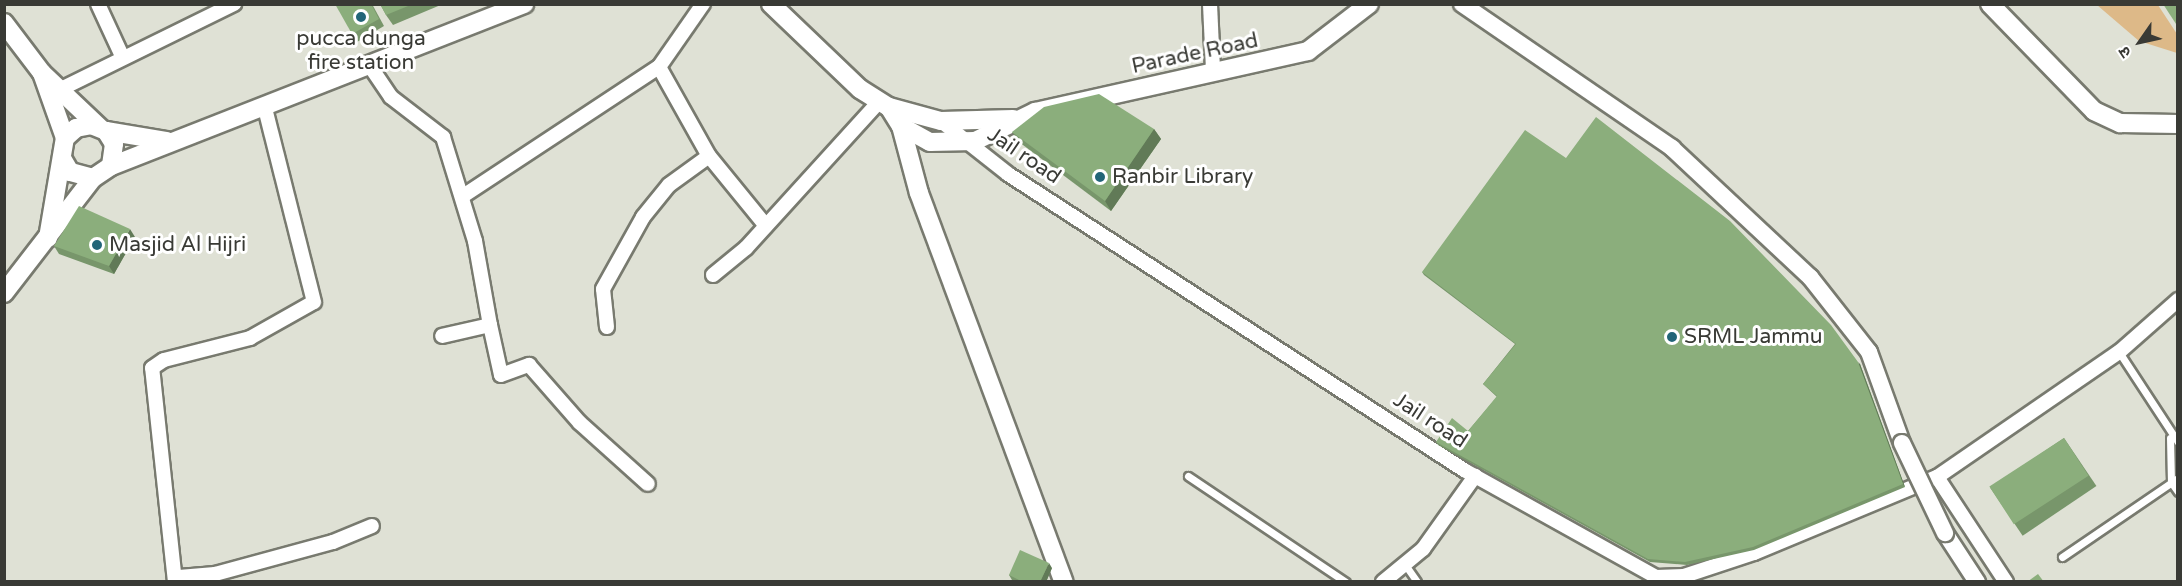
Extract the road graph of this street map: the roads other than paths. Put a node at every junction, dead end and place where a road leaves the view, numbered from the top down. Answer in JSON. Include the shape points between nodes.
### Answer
{"nodes":[{"id":1,"x":98,"y":4,"type":"edge"},
{"id":2,"x":234,"y":4,"type":"edge"},
{"id":3,"x":524,"y":4,"type":"edge"},
{"id":4,"x":703,"y":4,"type":"edge"},
{"id":5,"x":771,"y":4,"type":"edge"},
{"id":6,"x":1210,"y":4,"type":"edge"},
{"id":7,"x":1369,"y":4,"type":"edge"},
{"id":8,"x":1462,"y":4,"type":"edge"},
{"id":9,"x":1990,"y":4,"type":"edge"},
{"id":10,"x":4,"y":23,"type":"edge"},
{"id":11,"x":122,"y":56,"type":"junction"},
{"id":12,"x":370,"y":66,"type":"junction"},
{"id":13,"x":659,"y":67,"type":"junction"},
{"id":14,"x":1213,"y":71,"type":"junction"},
{"id":15,"x":42,"y":73,"type":"junction"},
{"id":16,"x":63,"y":88,"type":"junction"},
{"id":17,"x":884,"y":104,"type":"junction"},
{"id":18,"x":265,"y":108,"type":"junction"},
{"id":19,"x":1017,"y":118,"type":"junction"},
{"id":20,"x":941,"y":121,"type":"junction"},
{"id":21,"x":2178,"y":124,"type":"edge"},
{"id":22,"x":902,"y":126,"type":"junction"},
{"id":23,"x":102,"y":129,"type":"junction"},
{"id":24,"x":65,"y":138,"type":"junction"},
{"id":25,"x":169,"y":142,"type":"junction"},
{"id":26,"x":965,"y":143,"type":"junction"},
{"id":27,"x":709,"y":156,"type":"junction"},
{"id":28,"x":62,"y":158,"type":"junction"},
{"id":29,"x":111,"y":166,"type":"junction"},
{"id":30,"x":93,"y":178,"type":"junction"},
{"id":31,"x":463,"y":196,"type":"junction"},
{"id":32,"x":766,"y":226,"type":"junction"},
{"id":33,"x":48,"y":238,"type":"junction"},
{"id":34,"x":713,"y":275,"type":"dead end"},
{"id":35,"x":4,"y":293,"type":"edge"},
{"id":36,"x":2178,"y":300,"type":"edge"},
{"id":37,"x":490,"y":325,"type":"junction"},
{"id":38,"x":607,"y":327,"type":"dead end"},
{"id":39,"x":442,"y":336,"type":"dead end"},
{"id":40,"x":2119,"y":352,"type":"junction"},
{"id":41,"x":2170,"y":438,"type":"junction"},
{"id":42,"x":2178,"y":442,"type":"edge"},
{"id":43,"x":1188,"y":476,"type":"dead end"},
{"id":44,"x":1475,"y":477,"type":"junction"},
{"id":45,"x":1937,"y":477,"type":"junction"},
{"id":46,"x":2174,"y":480,"type":"edge"},
{"id":47,"x":648,"y":484,"type":"dead end"},
{"id":48,"x":2178,"y":492,"type":"edge"},
{"id":49,"x":372,"y":526,"type":"dead end"},
{"id":50,"x":2062,"y":557,"type":"dead end"},
{"id":51,"x":1406,"y":566,"type":"junction"},
{"id":52,"x":177,"y":579,"type":"edge"},
{"id":53,"x":1658,"y":579,"type":"edge"},
{"id":54,"x":1064,"y":582,"type":"edge"},
{"id":55,"x":1346,"y":582,"type":"edge"},
{"id":56,"x":1383,"y":582,"type":"edge"},
{"id":57,"x":1417,"y":582,"type":"edge"},
{"id":58,"x":1977,"y":582,"type":"edge"},
{"id":59,"x":2006,"y":582,"type":"edge"}],
"edges":[{"from":1,"to":11,"type":"street"},
{"from":2,"to":11,"type":"street"},
{"from":3,"to":12,"type":"main road"},
{"from":4,"to":13,"type":"street"},
{"from":5,"to":17,"type":"main road"},
{"from":6,"to":14,"type":"street"},
{"from":7,"to":14,"type":"main road","name":"Parade Road","via":[[1308,51]]},
{"from":8,"to":58,"type":"street","bridge":true,"via":[[1672,148],[1810,277],[1869,352],[1902,443],[1945,533]]},
{"from":9,"to":21,"type":"main road","via":[[2094,111],[2120,123]]},
{"from":10,"to":15,"type":"main road"},
{"from":11,"to":16,"type":"street"},
{"from":12,"to":18,"type":"main road"},
{"from":12,"to":31,"type":"street","via":[[390,98],[443,137]]},
{"from":13,"to":27,"type":"street"},
{"from":13,"to":31,"type":"street"},
{"from":14,"to":19,"type":"main road","name":"Parade Road"},
{"from":15,"to":16,"type":"main road"},
{"from":15,"to":24,"type":"main road"},
{"from":16,"to":23,"type":"main road"},
{"from":17,"to":20,"type":"main road"},
{"from":17,"to":22,"type":"main road"},
{"from":17,"to":32,"type":"street"},
{"from":18,"to":25,"type":"main road"},
{"from":18,"to":52,"type":"street","via":[[314,302],[297,317],[250,338],[164,360],[152,368]]},
{"from":19,"to":20,"type":"main road"},
{"from":19,"to":26,"type":"main road"},
{"from":20,"to":26,"type":"street","name":"Jail road"},
{"from":22,"to":26,"type":"main road","via":[[930,142]]},
{"from":22,"to":54,"type":"main road","via":[[919,193]]},
{"from":23,"to":24,"type":"main road","via":[[83,126]]},
{"from":23,"to":25,"type":"main road"},
{"from":23,"to":29,"type":"main road","via":[[115,152]]},
{"from":24,"to":28,"type":"main road"},
{"from":25,"to":29,"type":"main road"},
{"from":26,"to":44,"type":"street","name":"Jail road"},
{"from":27,"to":32,"type":"street"},
{"from":27,"to":38,"type":"street","via":[[669,185],[643,217],[603,289]]},
{"from":28,"to":30,"type":"main road","via":[[70,172]]},
{"from":28,"to":33,"type":"main road"},
{"from":29,"to":30,"type":"main road"},
{"from":30,"to":33,"type":"main road"},
{"from":31,"to":37,"type":"street"},
{"from":32,"to":34,"type":"street"},
{"from":33,"to":35,"type":"main road"},
{"from":36,"to":40,"type":"street","name":"Jail road"},
{"from":37,"to":39,"type":"street"},
{"from":37,"to":47,"type":"street","via":[[501,375],[530,365],[580,423]]},
{"from":40,"to":41,"type":"lane"},
{"from":40,"to":45,"type":"street","name":"Jail road"},
{"from":41,"to":42,"type":"lane"},
{"from":41,"to":46,"type":"lane"},
{"from":43,"to":55,"type":"lane"},
{"from":44,"to":51,"type":"street"},
{"from":44,"to":53,"type":"street","name":"Jail road"},
{"from":45,"to":53,"type":"street","name":"Jail road","via":[[1754,553],[1684,576]]},
{"from":45,"to":59,"type":"street"},
{"from":46,"to":48,"type":"lane"},
{"from":46,"to":50,"type":"lane"},
{"from":49,"to":52,"type":"street","via":[[333,542],[215,574]]},
{"from":51,"to":56,"type":"street"},
{"from":51,"to":57,"type":"lane"}]}
